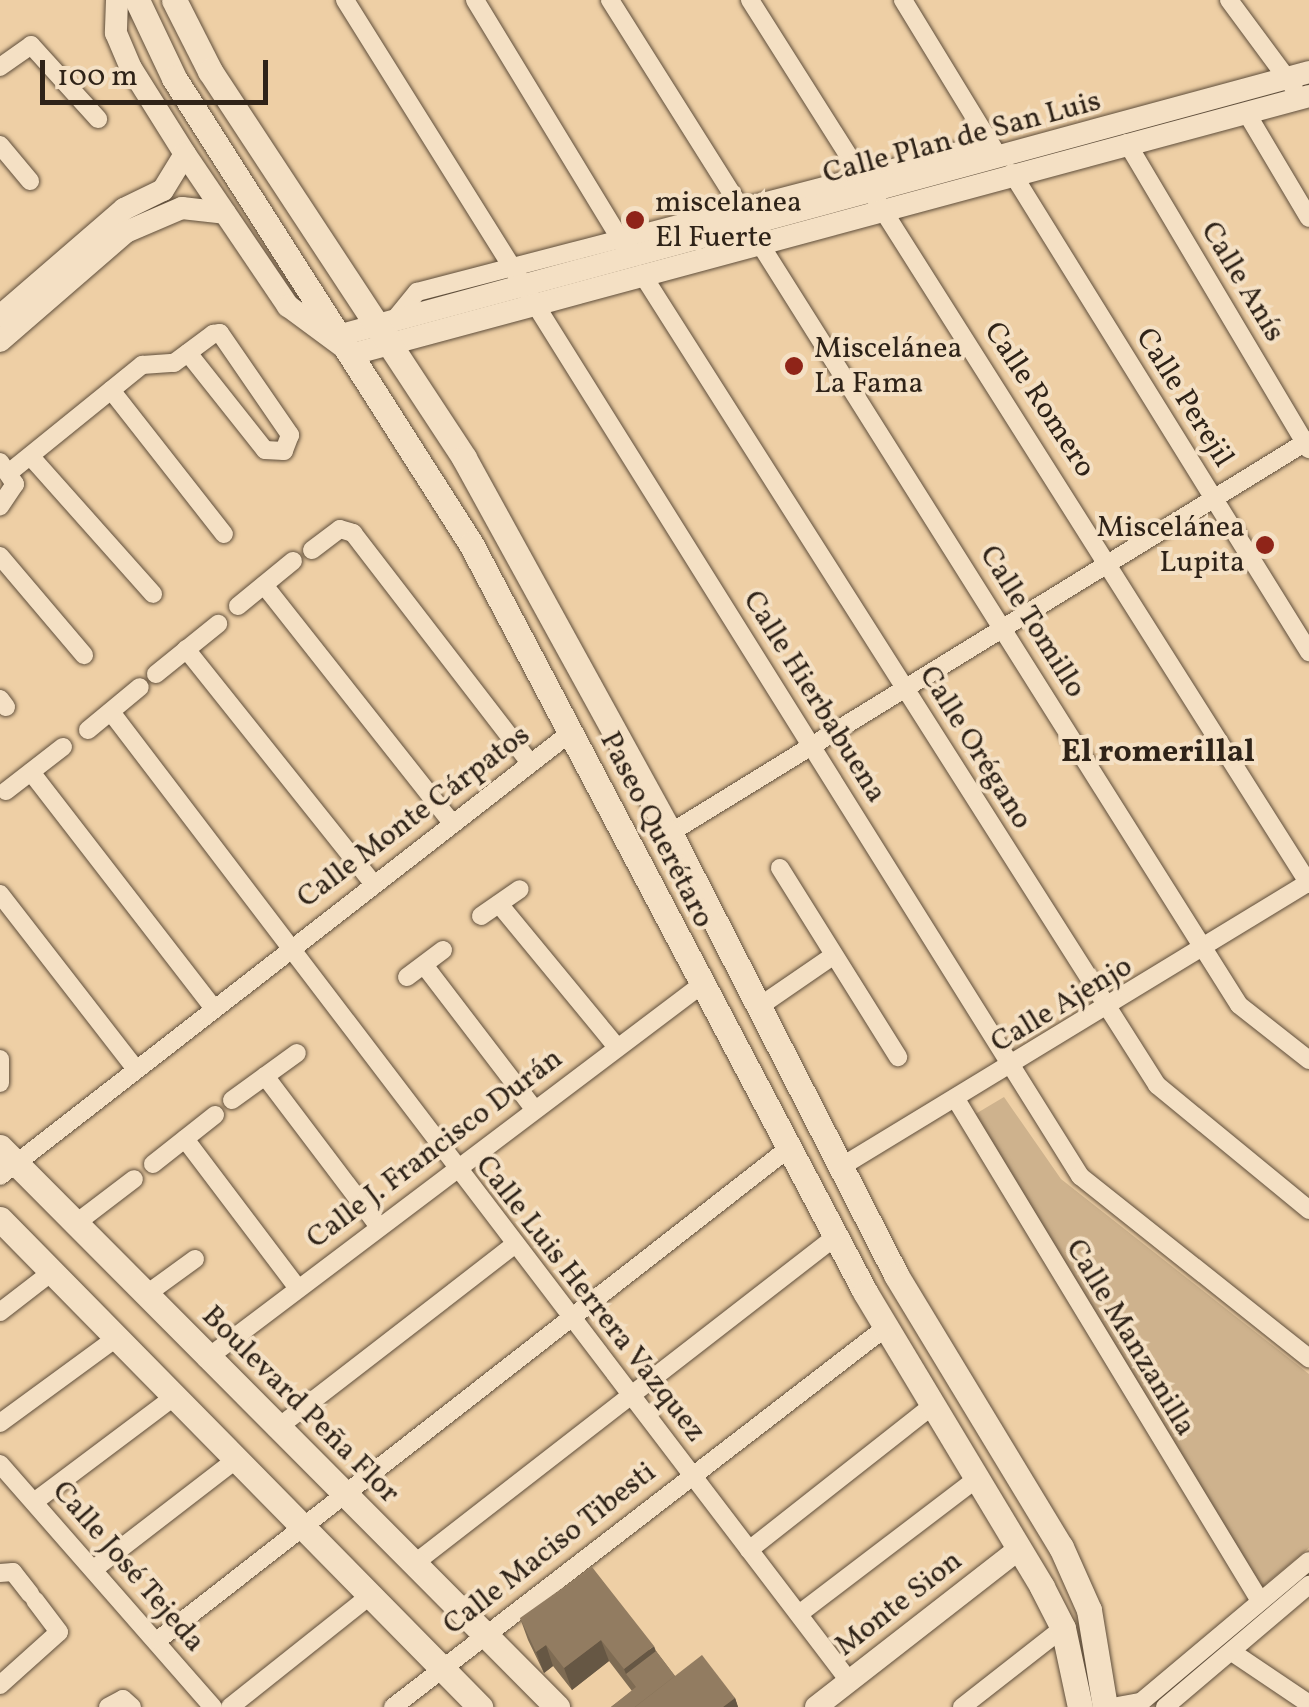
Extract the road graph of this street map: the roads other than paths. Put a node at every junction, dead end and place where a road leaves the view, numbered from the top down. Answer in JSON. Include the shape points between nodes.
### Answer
{"nodes":[{"id":1,"x":117,"y":0,"type":"edge"},
{"id":2,"x":137,"y":0,"type":"edge"},
{"id":3,"x":174,"y":0,"type":"edge"},
{"id":4,"x":345,"y":0,"type":"edge"},
{"id":5,"x":476,"y":0,"type":"edge"},
{"id":6,"x":610,"y":0,"type":"edge"},
{"id":7,"x":750,"y":0,"type":"edge"},
{"id":8,"x":903,"y":0,"type":"edge"},
{"id":9,"x":1229,"y":0,"type":"edge"},
{"id":10,"x":0,"y":67,"type":"edge"},
{"id":11,"x":1301,"y":86,"type":"edge"},
{"id":12,"x":1246,"y":112,"type":"junction"},
{"id":13,"x":98,"y":120,"type":"dead end"},
{"id":14,"x":1127,"y":142,"type":"junction"},
{"id":15,"x":0,"y":145,"type":"edge"},
{"id":16,"x":185,"y":154,"type":"junction"},
{"id":17,"x":1001,"y":158,"type":"junction"},
{"id":18,"x":856,"y":174,"type":"junction"},
{"id":19,"x":30,"y":181,"type":"dead end"},
{"id":20,"x":880,"y":201,"type":"junction"},
{"id":21,"x":225,"y":213,"type":"junction"},
{"id":22,"x":1309,"y":218,"type":"edge"},
{"id":23,"x":750,"y":226,"type":"junction"},
{"id":24,"x":632,"y":258,"type":"junction"},
{"id":25,"x":523,"y":287,"type":"junction"},
{"id":26,"x":0,"y":316,"type":"edge"},
{"id":27,"x":388,"y":328,"type":"junction"},
{"id":28,"x":0,"y":341,"type":"edge"},
{"id":29,"x":347,"y":344,"type":"junction"},
{"id":30,"x":188,"y":353,"type":"junction"},
{"id":31,"x":111,"y":390,"type":"junction"},
{"id":32,"x":1308,"y":444,"type":"edge"},
{"id":33,"x":32,"y":458,"type":"junction"},
{"id":34,"x":6,"y":467,"type":"edge"},
{"id":35,"x":1214,"y":500,"type":"junction"},
{"id":36,"x":0,"y":506,"type":"edge"},
{"id":37,"x":224,"y":534,"type":"dead end"},
{"id":38,"x":312,"y":550,"type":"dead end"},
{"id":39,"x":0,"y":556,"type":"edge"},
{"id":40,"x":1108,"y":558,"type":"junction"},
{"id":41,"x":293,"y":561,"type":"dead end"},
{"id":42,"x":264,"y":585,"type":"junction"},
{"id":43,"x":153,"y":594,"type":"dead end"},
{"id":44,"x":238,"y":606,"type":"dead end"},
{"id":45,"x":218,"y":624,"type":"dead end"},
{"id":46,"x":1006,"y":633,"type":"junction"},
{"id":47,"x":186,"y":649,"type":"junction"},
{"id":48,"x":1309,"y":652,"type":"edge"},
{"id":49,"x":84,"y":655,"type":"dead end"},
{"id":50,"x":156,"y":674,"type":"dead end"},
{"id":51,"x":140,"y":687,"type":"dead end"},
{"id":52,"x":909,"y":694,"type":"junction"},
{"id":53,"x":111,"y":712,"type":"junction"},
{"id":54,"x":88,"y":730,"type":"dead end"},
{"id":55,"x":570,"y":733,"type":"junction"},
{"id":56,"x":63,"y":746,"type":"dead end"},
{"id":57,"x":813,"y":749,"type":"junction"},
{"id":58,"x":530,"y":762,"type":"junction"},
{"id":59,"x":31,"y":772,"type":"junction"},
{"id":60,"x":6,"y":790,"type":"dead end"},
{"id":61,"x":450,"y":822,"type":"junction"},
{"id":62,"x":670,"y":834,"type":"junction"},
{"id":63,"x":780,"y":868,"type":"dead end"},
{"id":64,"x":372,"y":880,"type":"junction"},
{"id":65,"x":1309,"y":883,"type":"edge"},
{"id":66,"x":520,"y":888,"type":"dead end"},
{"id":67,"x":0,"y":894,"type":"edge"},
{"id":68,"x":499,"y":904,"type":"junction"},
{"id":69,"x":481,"y":916,"type":"dead end"},
{"id":70,"x":292,"y":946,"type":"junction"},
{"id":71,"x":443,"y":950,"type":"dead end"},
{"id":72,"x":1205,"y":951,"type":"junction"},
{"id":73,"x":834,"y":956,"type":"junction"},
{"id":74,"x":424,"y":965,"type":"junction"},
{"id":75,"x":407,"y":977,"type":"dead end"},
{"id":76,"x":700,"y":986,"type":"junction"},
{"id":77,"x":211,"y":1005,"type":"junction"},
{"id":78,"x":758,"y":1008,"type":"junction"},
{"id":79,"x":1108,"y":1010,"type":"junction"},
{"id":80,"x":616,"y":1046,"type":"junction"},
{"id":81,"x":297,"y":1053,"type":"dead end"},
{"id":82,"x":898,"y":1057,"type":"dead end"},
{"id":83,"x":0,"y":1059,"type":"edge"},
{"id":84,"x":1309,"y":1060,"type":"edge"},
{"id":85,"x":134,"y":1067,"type":"junction"},
{"id":86,"x":1011,"y":1068,"type":"junction"},
{"id":87,"x":265,"y":1076,"type":"junction"},
{"id":88,"x":0,"y":1083,"type":"edge"},
{"id":89,"x":232,"y":1100,"type":"dead end"},
{"id":90,"x":957,"y":1101,"type":"junction"},
{"id":91,"x":534,"y":1110,"type":"junction"},
{"id":92,"x":216,"y":1115,"type":"dead end"},
{"id":93,"x":184,"y":1138,"type":"junction"},
{"id":94,"x":789,"y":1148,"type":"junction"},
{"id":95,"x":5,"y":1161,"type":"edge"},
{"id":96,"x":153,"y":1164,"type":"dead end"},
{"id":97,"x":839,"y":1168,"type":"junction"},
{"id":98,"x":455,"y":1170,"type":"junction"},
{"id":99,"x":134,"y":1180,"type":"dead end"},
{"id":100,"x":1309,"y":1210,"type":"edge"},
{"id":101,"x":0,"y":1219,"type":"edge"},
{"id":102,"x":76,"y":1224,"type":"junction"},
{"id":103,"x":378,"y":1227,"type":"junction"},
{"id":104,"x":835,"y":1236,"type":"junction"},
{"id":105,"x":514,"y":1245,"type":"junction"},
{"id":106,"x":195,"y":1259,"type":"dead end"},
{"id":107,"x":52,"y":1272,"type":"junction"},
{"id":108,"x":896,"y":1276,"type":"junction"},
{"id":109,"x":297,"y":1287,"type":"junction"},
{"id":110,"x":865,"y":1292,"type":"junction"},
{"id":111,"x":144,"y":1296,"type":"junction"},
{"id":112,"x":0,"y":1312,"type":"edge"},
{"id":113,"x":573,"y":1322,"type":"junction"},
{"id":114,"x":885,"y":1328,"type":"junction"},
{"id":115,"x":116,"y":1338,"type":"junction"},
{"id":116,"x":1309,"y":1358,"type":"edge"},
{"id":117,"x":206,"y":1359,"type":"junction"},
{"id":118,"x":174,"y":1396,"type":"junction"},
{"id":119,"x":630,"y":1396,"type":"junction"},
{"id":120,"x":931,"y":1408,"type":"junction"},
{"id":121,"x":0,"y":1423,"type":"edge"},
{"id":122,"x":276,"y":1429,"type":"junction"},
{"id":123,"x":237,"y":1459,"type":"junction"},
{"id":124,"x":0,"y":1464,"type":"edge"},
{"id":125,"x":692,"y":1474,"type":"junction"},
{"id":126,"x":975,"y":1480,"type":"junction"},
{"id":127,"x":344,"y":1496,"type":"junction"},
{"id":128,"x":34,"y":1502,"type":"junction"},
{"id":129,"x":305,"y":1527,"type":"junction"},
{"id":130,"x":1019,"y":1548,"type":"junction"},
{"id":131,"x":749,"y":1550,"type":"junction"},
{"id":132,"x":1309,"y":1561,"type":"edge"},
{"id":133,"x":415,"y":1563,"type":"junction"},
{"id":134,"x":94,"y":1569,"type":"junction"},
{"id":135,"x":0,"y":1572,"type":"edge"},
{"id":136,"x":1309,"y":1586,"type":"edge"},
{"id":137,"x":372,"y":1594,"type":"junction"},
{"id":138,"x":1260,"y":1601,"type":"junction"},
{"id":139,"x":799,"y":1614,"type":"junction"},
{"id":140,"x":1063,"y":1628,"type":"junction"},
{"id":141,"x":485,"y":1634,"type":"junction"},
{"id":142,"x":158,"y":1640,"type":"junction"},
{"id":143,"x":1232,"y":1652,"type":"junction"},
{"id":144,"x":442,"y":1668,"type":"junction"},
{"id":145,"x":850,"y":1682,"type":"junction"},
{"id":146,"x":0,"y":1685,"type":"edge"},
{"id":147,"x":1309,"y":1704,"type":"edge"},
{"id":148,"x":1143,"y":1705,"type":"edge"},
{"id":149,"x":108,"y":1707,"type":"edge"},
{"id":150,"x":132,"y":1707,"type":"edge"},
{"id":151,"x":213,"y":1707,"type":"edge"},
{"id":152,"x":230,"y":1707,"type":"edge"},
{"id":153,"x":393,"y":1707,"type":"edge"},
{"id":154,"x":480,"y":1707,"type":"edge"},
{"id":155,"x":556,"y":1707,"type":"edge"},
{"id":156,"x":816,"y":1707,"type":"edge"},
{"id":157,"x":962,"y":1707,"type":"edge"},
{"id":158,"x":1080,"y":1707,"type":"edge"},
{"id":159,"x":1108,"y":1707,"type":"edge"},
{"id":160,"x":1165,"y":1707,"type":"edge"}],
"edges":[{"from":1,"to":16,"type":"street","via":[[116,33],[131,68]]},
{"from":2,"to":29,"type":"main road","name":"Paseo Querétaro","via":[[174,78]]},
{"from":3,"to":27,"type":"main road","name":"Paseo Querétaro","via":[[210,70]]},
{"from":4,"to":25,"type":"street","name":"Calle Hierbabuena"},
{"from":5,"to":24,"type":"street","name":"Calle Orégano"},
{"from":6,"to":23,"type":"street","name":"Calle Tomillo"},
{"from":7,"to":18,"type":"street","name":"Calle Romero"},
{"from":8,"to":17,"type":"street","name":"Calle Perejil"},
{"from":9,"to":11,"type":"street"},
{"from":10,"to":13,"type":"street","via":[[31,45]]},
{"from":11,"to":12,"type":"street","name":"Calle Plan de San Luis"},
{"from":11,"to":17,"type":"street","name":"Calle Plan de San Luis"},
{"from":12,"to":14,"type":"street","name":"Calle Plan de San Luis"},
{"from":12,"to":22,"type":"street"},
{"from":14,"to":17,"type":"street","name":"Calle Plan de San Luis"},
{"from":14,"to":32,"type":"street","name":"Calle Anís"},
{"from":15,"to":19,"type":"street"},
{"from":16,"to":21,"type":"street"},
{"from":16,"to":26,"type":"street","via":[[164,190],[124,209]]},
{"from":17,"to":18,"type":"street"},
{"from":17,"to":20,"type":"street","name":"Calle Plan de San Luis"},
{"from":17,"to":35,"type":"street","name":"Calle Perejil"},
{"from":18,"to":20,"type":"street","name":"Calle Romero"},
{"from":18,"to":23,"type":"street"},
{"from":20,"to":23,"type":"street","name":"Calle Plan de San Luis"},
{"from":20,"to":40,"type":"street","name":"Calle Romero"},
{"from":21,"to":28,"type":"street","via":[[182,208],[126,232]]},
{"from":21,"to":29,"type":"street","via":[[288,306]]},
{"from":23,"to":24,"type":"street","name":"Calle Plan de San Luis"},
{"from":23,"to":24,"type":"street"},
{"from":23,"to":46,"type":"street","name":"Calle Tomillo"},
{"from":24,"to":25,"type":"street","name":"Calle Plan de San Luis"},
{"from":24,"to":25,"type":"street"},
{"from":24,"to":52,"type":"street","name":"Calle Orégano"},
{"from":25,"to":27,"type":"street","name":"Calle Plan de San Luis"},
{"from":25,"to":27,"type":"street","via":[[406,296]]},
{"from":25,"to":57,"type":"street","name":"Calle Hierbabuena"},
{"from":27,"to":29,"type":"street","name":"Calle Plan de San Luis"},
{"from":27,"to":62,"type":"main road","name":"Paseo Querétaro"},
{"from":29,"to":55,"type":"main road","name":"Paseo Querétaro","via":[[472,544]]},
{"from":30,"to":30,"type":"street","via":[[220,333],[290,435],[284,450],[265,450]]},
{"from":30,"to":31,"type":"street","via":[[142,365]]},
{"from":31,"to":33,"type":"street"},
{"from":31,"to":37,"type":"street"},
{"from":32,"to":35,"type":"street"},
{"from":33,"to":34,"type":"street"},
{"from":33,"to":43,"type":"street"},
{"from":34,"to":36,"type":"street","via":[[12,497]]},
{"from":35,"to":40,"type":"street"},
{"from":35,"to":48,"type":"street","name":"Calle Perejil"},
{"from":38,"to":58,"type":"street","via":[[340,529],[353,533]]},
{"from":39,"to":49,"type":"street"},
{"from":40,"to":46,"type":"street"},
{"from":40,"to":65,"type":"street","name":"Calle Romero"},
{"from":41,"to":42,"type":"street"},
{"from":42,"to":44,"type":"street"},
{"from":42,"to":61,"type":"street"},
{"from":45,"to":47,"type":"street"},
{"from":46,"to":52,"type":"street"},
{"from":46,"to":72,"type":"street","name":"Calle Tomillo"},
{"from":47,"to":50,"type":"street"},
{"from":47,"to":64,"type":"street"},
{"from":51,"to":53,"type":"street"},
{"from":52,"to":57,"type":"street"},
{"from":52,"to":79,"type":"street","name":"Calle Orégano"},
{"from":53,"to":54,"type":"street"},
{"from":53,"to":70,"type":"street","name":"Calle Monte Cárpatos"},
{"from":55,"to":58,"type":"street","name":"Calle Monte Cárpatos"},
{"from":55,"to":76,"type":"main road","name":"Paseo Querétaro"},
{"from":56,"to":59,"type":"street"},
{"from":57,"to":62,"type":"street"},
{"from":57,"to":86,"type":"street","name":"Calle Hierbabuena"},
{"from":58,"to":61,"type":"street","name":"Calle Monte Cárpatos"},
{"from":59,"to":60,"type":"street"},
{"from":59,"to":77,"type":"street"},
{"from":61,"to":64,"type":"street","name":"Calle Monte Cárpatos"},
{"from":62,"to":78,"type":"main road","name":"Paseo Querétaro"},
{"from":63,"to":73,"type":"street"},
{"from":64,"to":70,"type":"street","name":"Calle Monte Cárpatos"},
{"from":65,"to":72,"type":"street","name":"Calle Ajenjo"},
{"from":66,"to":68,"type":"street"},
{"from":67,"to":85,"type":"street"},
{"from":68,"to":69,"type":"street"},
{"from":68,"to":80,"type":"street"},
{"from":70,"to":77,"type":"street","name":"Calle Monte Cárpatos"},
{"from":70,"to":98,"type":"street","name":"Calle Luis Herrera Vazquez"},
{"from":71,"to":74,"type":"street"},
{"from":72,"to":79,"type":"street","name":"Calle Ajenjo"},
{"from":72,"to":84,"type":"street","name":"Calle Tomillo","via":[[1239,1005]]},
{"from":73,"to":78,"type":"street"},
{"from":73,"to":82,"type":"street"},
{"from":74,"to":75,"type":"street"},
{"from":74,"to":91,"type":"street"},
{"from":76,"to":80,"type":"street","name":"Calle J. Francisco Durán"},
{"from":76,"to":94,"type":"main road","name":"Paseo Querétaro"},
{"from":77,"to":85,"type":"street","name":"Calle Monte Cárpatos"},
{"from":78,"to":97,"type":"main road","name":"Paseo Querétaro"},
{"from":79,"to":86,"type":"street","name":"Calle Ajenjo"},
{"from":79,"to":100,"type":"street","name":"Calle Orégano","via":[[1157,1085]]},
{"from":80,"to":91,"type":"street","name":"Calle J. Francisco Durán"},
{"from":81,"to":87,"type":"street"},
{"from":83,"to":88,"type":"street"},
{"from":85,"to":95,"type":"street","name":"Calle Monte Cárpatos"},
{"from":86,"to":90,"type":"street","name":"Calle Ajenjo"},
{"from":86,"to":116,"type":"street","name":"Calle Hierbabuena","via":[[1080,1176]]},
{"from":87,"to":89,"type":"street"},
{"from":87,"to":103,"type":"street"},
{"from":90,"to":97,"type":"street","name":"Calle Ajenjo"},
{"from":90,"to":138,"type":"street","name":"Calle Manzanilla"},
{"from":91,"to":98,"type":"street","name":"Calle J. Francisco Durán"},
{"from":92,"to":93,"type":"street"},
{"from":93,"to":96,"type":"street"},
{"from":93,"to":109,"type":"street"},
{"from":94,"to":104,"type":"main road","name":"Paseo Querétaro"},
{"from":94,"to":113,"type":"street"},
{"from":95,"to":102,"type":"main road","name":"Boulevard Peña Flor"},
{"from":97,"to":108,"type":"main road","name":"Paseo Querétaro"},
{"from":98,"to":103,"type":"street","name":"Calle J. Francisco Durán"},
{"from":98,"to":105,"type":"street","name":"Calle Luis Herrera Vazquez"},
{"from":99,"to":102,"type":"street"},
{"from":101,"to":107,"type":"main road"},
{"from":102,"to":111,"type":"main road","name":"Boulevard Peña Flor"},
{"from":103,"to":109,"type":"street","name":"Calle J. Francisco Durán"},
{"from":104,"to":110,"type":"main road","name":"Paseo Querétaro"},
{"from":104,"to":119,"type":"street"},
{"from":105,"to":113,"type":"street","name":"Calle Luis Herrera Vazquez"},
{"from":105,"to":122,"type":"street"},
{"from":106,"to":111,"type":"street"},
{"from":107,"to":112,"type":"street"},
{"from":107,"to":115,"type":"main road"},
{"from":108,"to":110,"type":"main road"},
{"from":108,"to":159,"type":"main road","name":"Paseo Querétaro","via":[[1077,1578]]},
{"from":109,"to":117,"type":"street","name":"Calle J. Francisco Durán"},
{"from":110,"to":114,"type":"main road","name":"Paseo Querétaro"},
{"from":111,"to":117,"type":"main road","name":"Boulevard Peña Flor"},
{"from":113,"to":119,"type":"street","name":"Calle Luis Herrera Vazquez"},
{"from":113,"to":127,"type":"street"},
{"from":114,"to":120,"type":"main road","name":"Paseo Querétaro"},
{"from":114,"to":125,"type":"street","name":"Calle Maciso Tibesti"},
{"from":115,"to":118,"type":"main road"},
{"from":115,"to":121,"type":"street"},
{"from":117,"to":122,"type":"main road","name":"Boulevard Peña Flor"},
{"from":118,"to":123,"type":"main road"},
{"from":118,"to":128,"type":"street"},
{"from":119,"to":125,"type":"street","name":"Calle Luis Herrera Vazquez"},
{"from":119,"to":133,"type":"street"},
{"from":120,"to":126,"type":"main road","name":"Paseo Querétaro"},
{"from":120,"to":131,"type":"street"},
{"from":122,"to":127,"type":"main road","name":"Boulevard Peña Flor"},
{"from":123,"to":129,"type":"main road"},
{"from":123,"to":134,"type":"street"},
{"from":124,"to":128,"type":"street","name":"Calle José Tejeda"},
{"from":125,"to":131,"type":"street","name":"Calle Luis Herrera Vazquez"},
{"from":125,"to":141,"type":"street","name":"Calle Maciso Tibesti"},
{"from":126,"to":130,"type":"main road","name":"Paseo Querétaro"},
{"from":126,"to":139,"type":"street"},
{"from":127,"to":129,"type":"street"},
{"from":127,"to":133,"type":"main road","name":"Boulevard Peña Flor"},
{"from":128,"to":134,"type":"street","name":"Calle José Tejeda"},
{"from":129,"to":137,"type":"main road"},
{"from":129,"to":142,"type":"street"},
{"from":130,"to":140,"type":"main road","name":"Paseo Querétaro"},
{"from":130,"to":145,"type":"street","name":"Monte Sion"},
{"from":131,"to":139,"type":"street","name":"Calle Luis Herrera Vazquez"},
{"from":132,"to":138,"type":"street"},
{"from":133,"to":141,"type":"main road","name":"Boulevard Peña Flor"},
{"from":134,"to":142,"type":"street","name":"Calle José Tejeda"},
{"from":135,"to":146,"type":"street","via":[[13,1572],[59,1632]]},
{"from":136,"to":143,"type":"street"},
{"from":137,"to":144,"type":"main road"},
{"from":137,"to":152,"type":"street"},
{"from":138,"to":148,"type":"street"},
{"from":139,"to":145,"type":"street","name":"Calle Luis Herrera Vazquez"},
{"from":140,"to":157,"type":"street"},
{"from":140,"to":158,"type":"main road","name":"Paseo Querétaro"},
{"from":141,"to":144,"type":"street","name":"Calle Maciso Tibesti"},
{"from":141,"to":155,"type":"main road","name":"Boulevard Peña Flor"},
{"from":142,"to":151,"type":"street","name":"Calle José Tejeda"},
{"from":143,"to":147,"type":"street"},
{"from":143,"to":160,"type":"street"},
{"from":144,"to":153,"type":"street","name":"Calle Maciso Tibesti"},
{"from":144,"to":154,"type":"main road"},
{"from":145,"to":156,"type":"street","name":"Monte Sion"},
{"from":148,"to":159,"type":"street"},
{"from":149,"to":150,"type":"street","via":[[123,1699]]}]}
